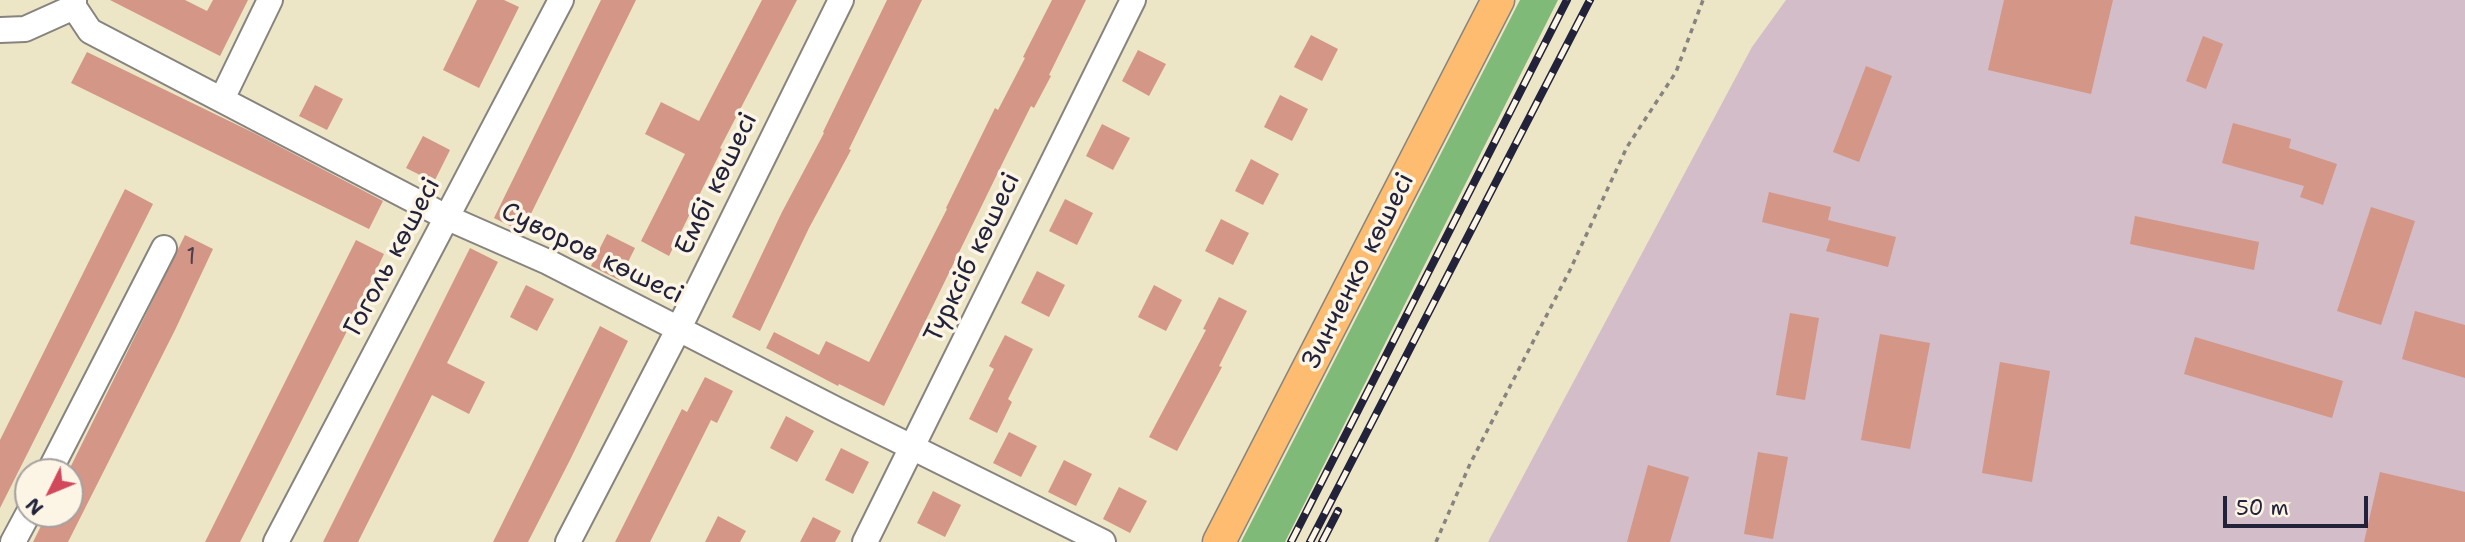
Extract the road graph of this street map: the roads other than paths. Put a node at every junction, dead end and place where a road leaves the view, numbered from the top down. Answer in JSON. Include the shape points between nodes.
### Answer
{"nodes":[{"id":1,"x":270,"y":0,"type":"edge"},
{"id":2,"x":561,"y":0,"type":"edge"},
{"id":3,"x":841,"y":0,"type":"edge"},
{"id":4,"x":1133,"y":0,"type":"edge"},
{"id":5,"x":1498,"y":0,"type":"edge"},
{"id":6,"x":74,"y":4,"type":"edge"},
{"id":7,"x":0,"y":30,"type":"edge"},
{"id":8,"x":222,"y":99,"type":"junction"},
{"id":9,"x":448,"y":218,"type":"junction"},
{"id":10,"x":164,"y":248,"type":"dead end"},
{"id":11,"x":678,"y":328,"type":"junction"},
{"id":12,"x":912,"y":448,"type":"junction"},
{"id":13,"x":56,"y":458,"type":"edge"},
{"id":14,"x":276,"y":542,"type":"edge"},
{"id":15,"x":568,"y":542,"type":"edge"},
{"id":16,"x":865,"y":542,"type":"edge"},
{"id":17,"x":1103,"y":542,"type":"edge"},
{"id":18,"x":1219,"y":542,"type":"edge"}],
"edges":[{"from":1,"to":8,"type":"street"},
{"from":2,"to":9,"type":"street","name":"Гоголь көшесі"},
{"from":3,"to":11,"type":"street","name":"Ембі көшесі"},
{"from":4,"to":12,"type":"street","name":"Түрксіб көшесі"},
{"from":5,"to":18,"type":"main road","name":"Зинченко көшесі"},
{"from":6,"to":7,"type":"street","via":[[25,29]]},
{"from":6,"to":8,"type":"street","name":"Суворов көшесі","via":[[90,31]]},
{"from":8,"to":9,"type":"street","name":"Суворов көшесі"},
{"from":9,"to":11,"type":"street","name":"Суворов көшесі"},
{"from":9,"to":14,"type":"street","name":"Гоголь көшесі"},
{"from":10,"to":13,"type":"street"},
{"from":11,"to":12,"type":"street","name":"Суворов көшесі"},
{"from":11,"to":15,"type":"street","name":"Ембі көшесі"},
{"from":12,"to":16,"type":"street","name":"Түрксіб көшесі"},
{"from":12,"to":17,"type":"street","name":"Суворов көшесі"}]}
